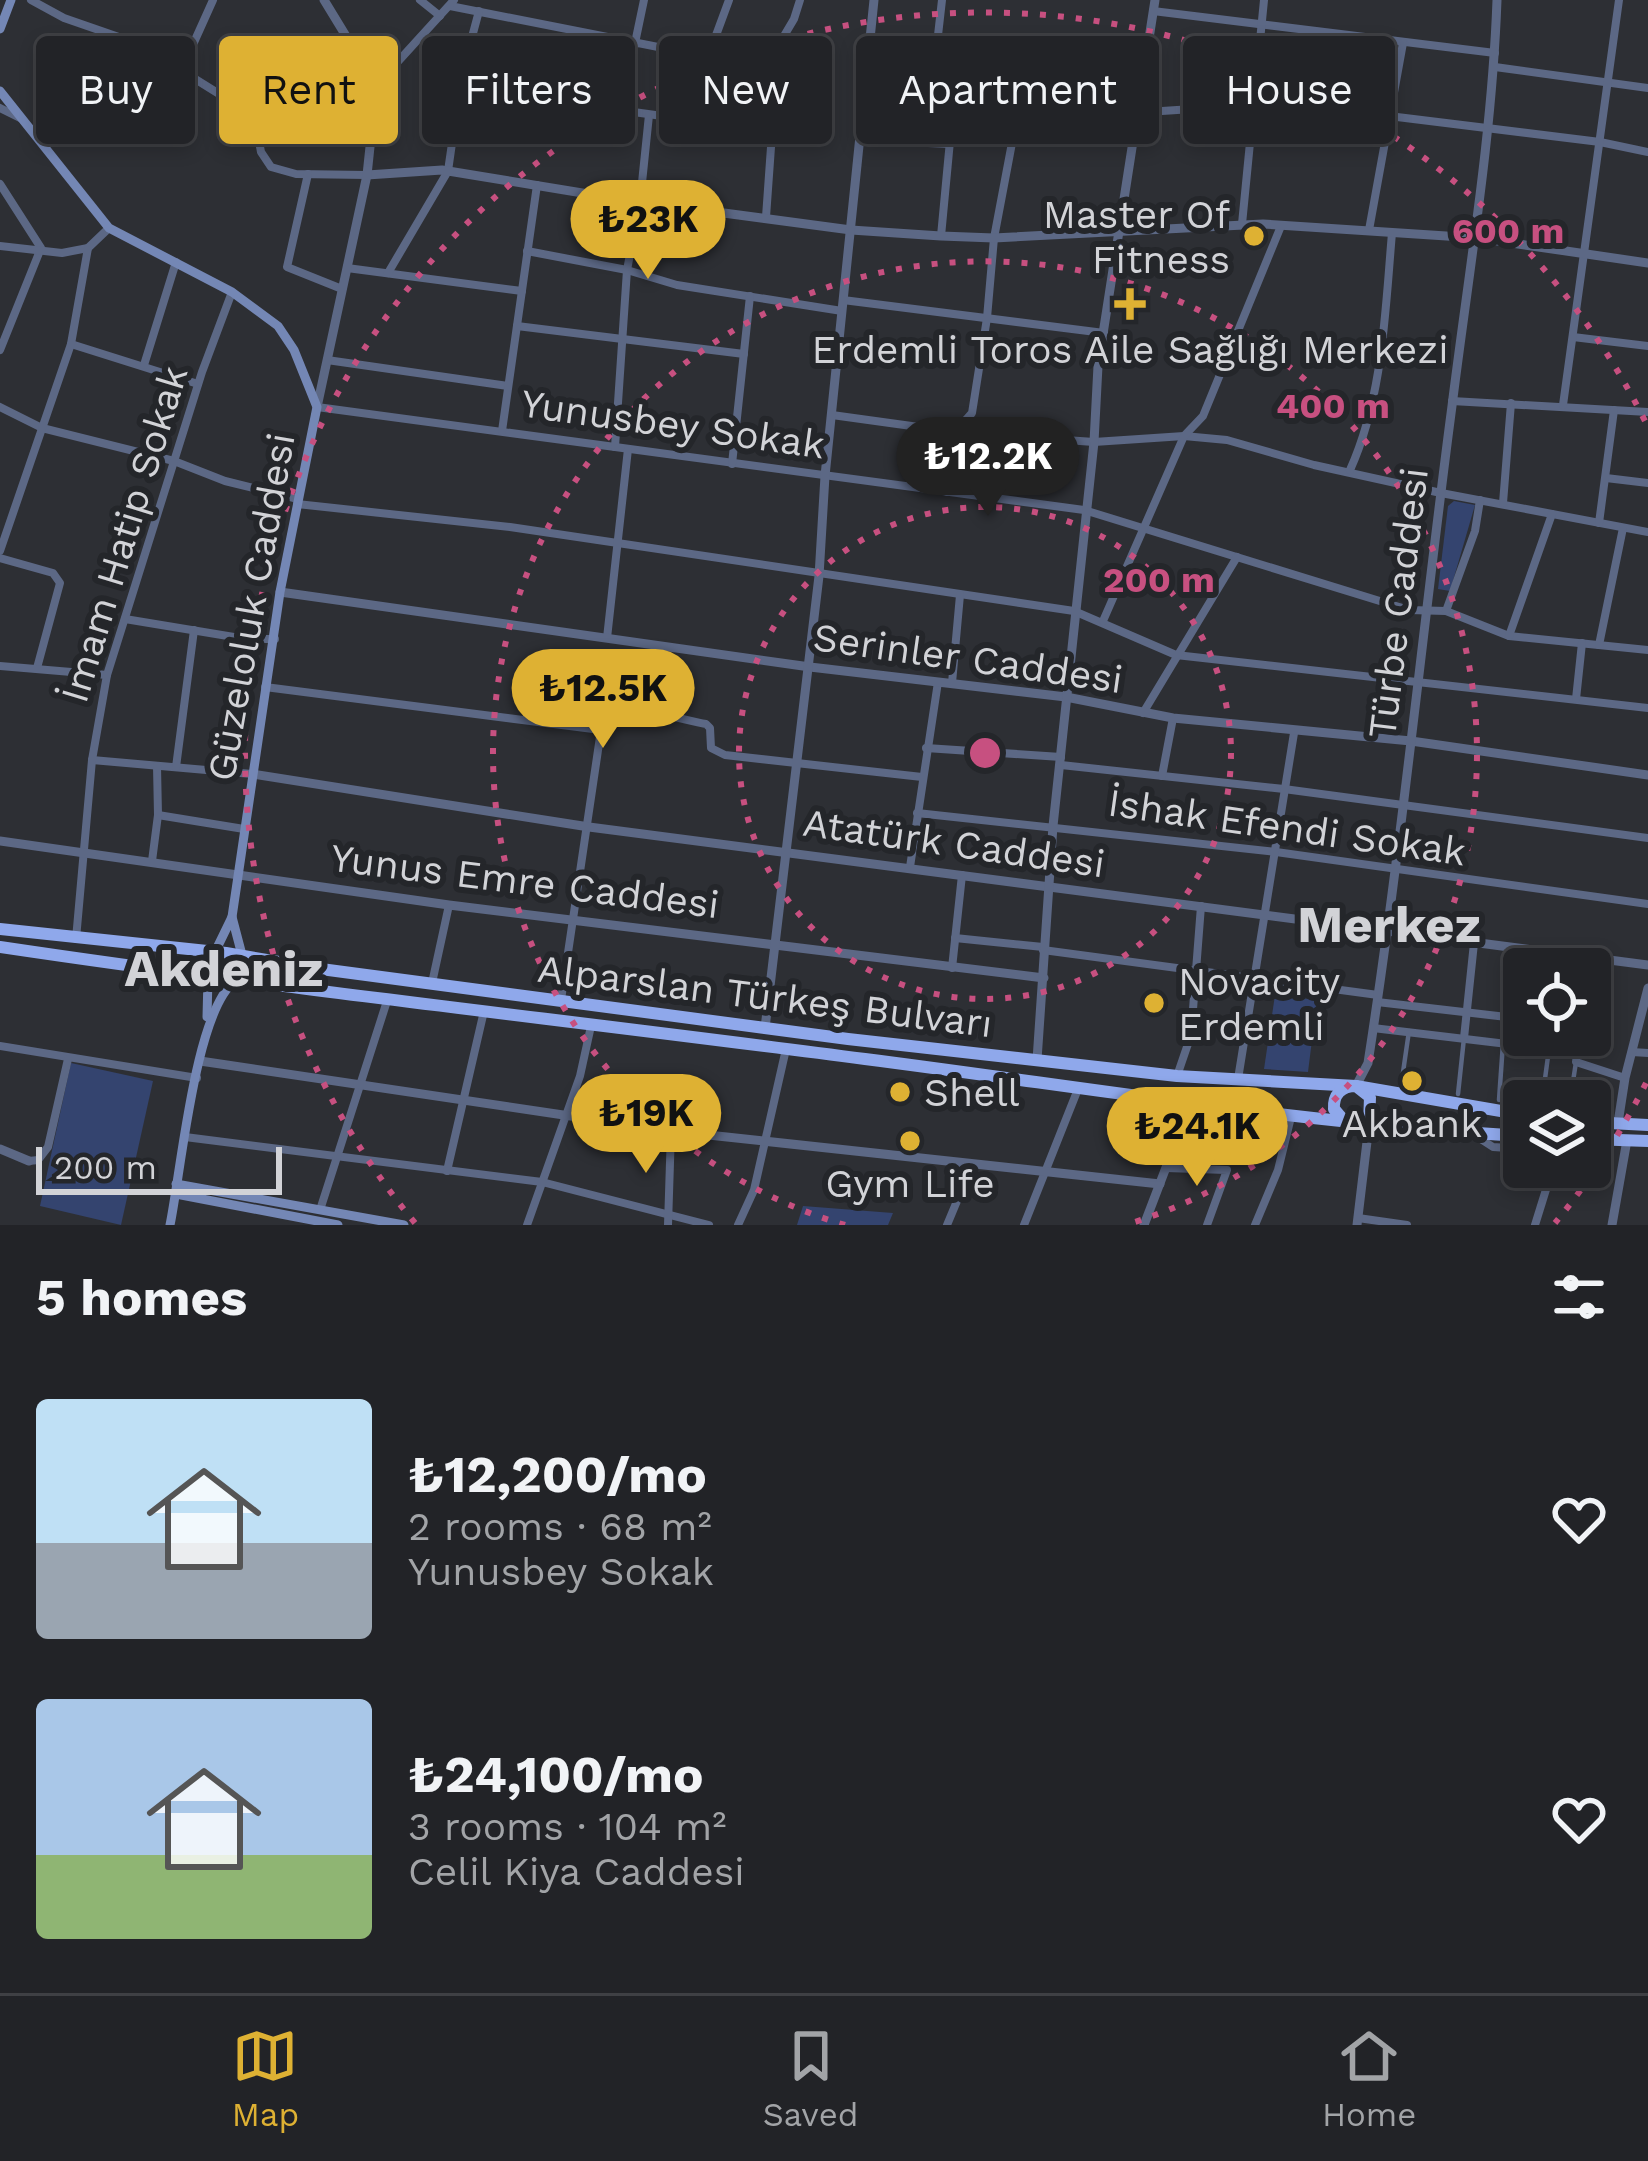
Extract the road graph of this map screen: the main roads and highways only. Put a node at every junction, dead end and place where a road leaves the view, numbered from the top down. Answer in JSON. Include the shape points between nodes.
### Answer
{"nodes":[{"id":1,"x":11,"y":0,"type":"edge"},
{"id":2,"x":0,"y":29,"type":"edge"},
{"id":3,"x":0,"y":91,"type":"edge"},
{"id":4,"x":232,"y":917,"type":"junction"},
{"id":5,"x":0,"y":929,"type":"edge"},
{"id":6,"x":0,"y":946,"type":"edge"},
{"id":7,"x":215,"y":952,"type":"junction"},
{"id":8,"x":242,"y":956,"type":"junction"},
{"id":9,"x":208,"y":978,"type":"junction"},
{"id":10,"x":235,"y":981,"type":"junction"},
{"id":11,"x":208,"y":1023,"type":"junction"},
{"id":12,"x":1356,"y":1086,"type":"junction"},
{"id":13,"x":1503,"y":1111,"type":"edge"},
{"id":14,"x":1346,"y":1123,"type":"junction"},
{"id":15,"x":1611,"y":1123,"type":"edge"},
{"id":16,"x":1369,"y":1125,"type":"junction"},
{"id":17,"x":1648,"y":1125,"type":"edge"},
{"id":18,"x":1503,"y":1135,"type":"edge"},
{"id":19,"x":1611,"y":1140,"type":"edge"},
{"id":20,"x":1648,"y":1141,"type":"edge"},
{"id":21,"x":176,"y":1189,"type":"junction"},
{"id":22,"x":170,"y":1225,"type":"edge"},
{"id":23,"x":338,"y":1225,"type":"edge"},
{"id":24,"x":404,"y":1225,"type":"edge"}],
"edges":[{"from":1,"to":2,"type":"main road"},
{"from":3,"to":4,"type":"main road","name":"Güzeloluk Caddesi","via":[[109,228],[232,292],[278,326],[317,407],[280,592]]},
{"from":4,"to":7,"type":"main road","name":"Güzeloluk Caddesi"},
{"from":4,"to":8,"type":"main road","name":"Güzeloluk Caddesi"},
{"from":5,"to":7,"type":"highway","name":"Alparslan Türkeş Bulvarı"},
{"from":6,"to":9,"type":"highway","name":"Alparslan Türkeş Bulvarı"},
{"from":7,"to":8,"type":"highway","name":"Alparslan Türkeş Bulvarı"},
{"from":7,"to":9,"type":"highway"},
{"from":8,"to":10,"type":"highway"},
{"from":8,"to":12,"type":"highway","name":"Alparslan Türkeş Bulvarı","via":[[1037,1060]]},
{"from":9,"to":10,"type":"highway","name":"Alparslan Türkeş Bulvarı"},
{"from":9,"to":11,"type":"main road"},
{"from":10,"to":11,"type":"main road"},
{"from":10,"to":14,"type":"highway","name":"Alparslan Türkeş Bulvarı"},
{"from":11,"to":21,"type":"main road"},
{"from":12,"to":13,"type":"highway","name":"Alparslan Türkeş Bulvarı"},
{"from":12,"to":14,"type":"highway","via":[[1335,1097]]},
{"from":12,"to":16,"type":"highway","via":[[1370,1097]]},
{"from":14,"to":16,"type":"highway","name":"Alparslan Türkeş Bulvarı"},
{"from":15,"to":17,"type":"highway"},
{"from":16,"to":18,"type":"highway","name":"Alparslan Türkeş Bulvarı"},
{"from":19,"to":20,"type":"highway"},
{"from":21,"to":22,"type":"main road"},
{"from":21,"to":23,"type":"main road"},
{"from":21,"to":24,"type":"main road"}]}
